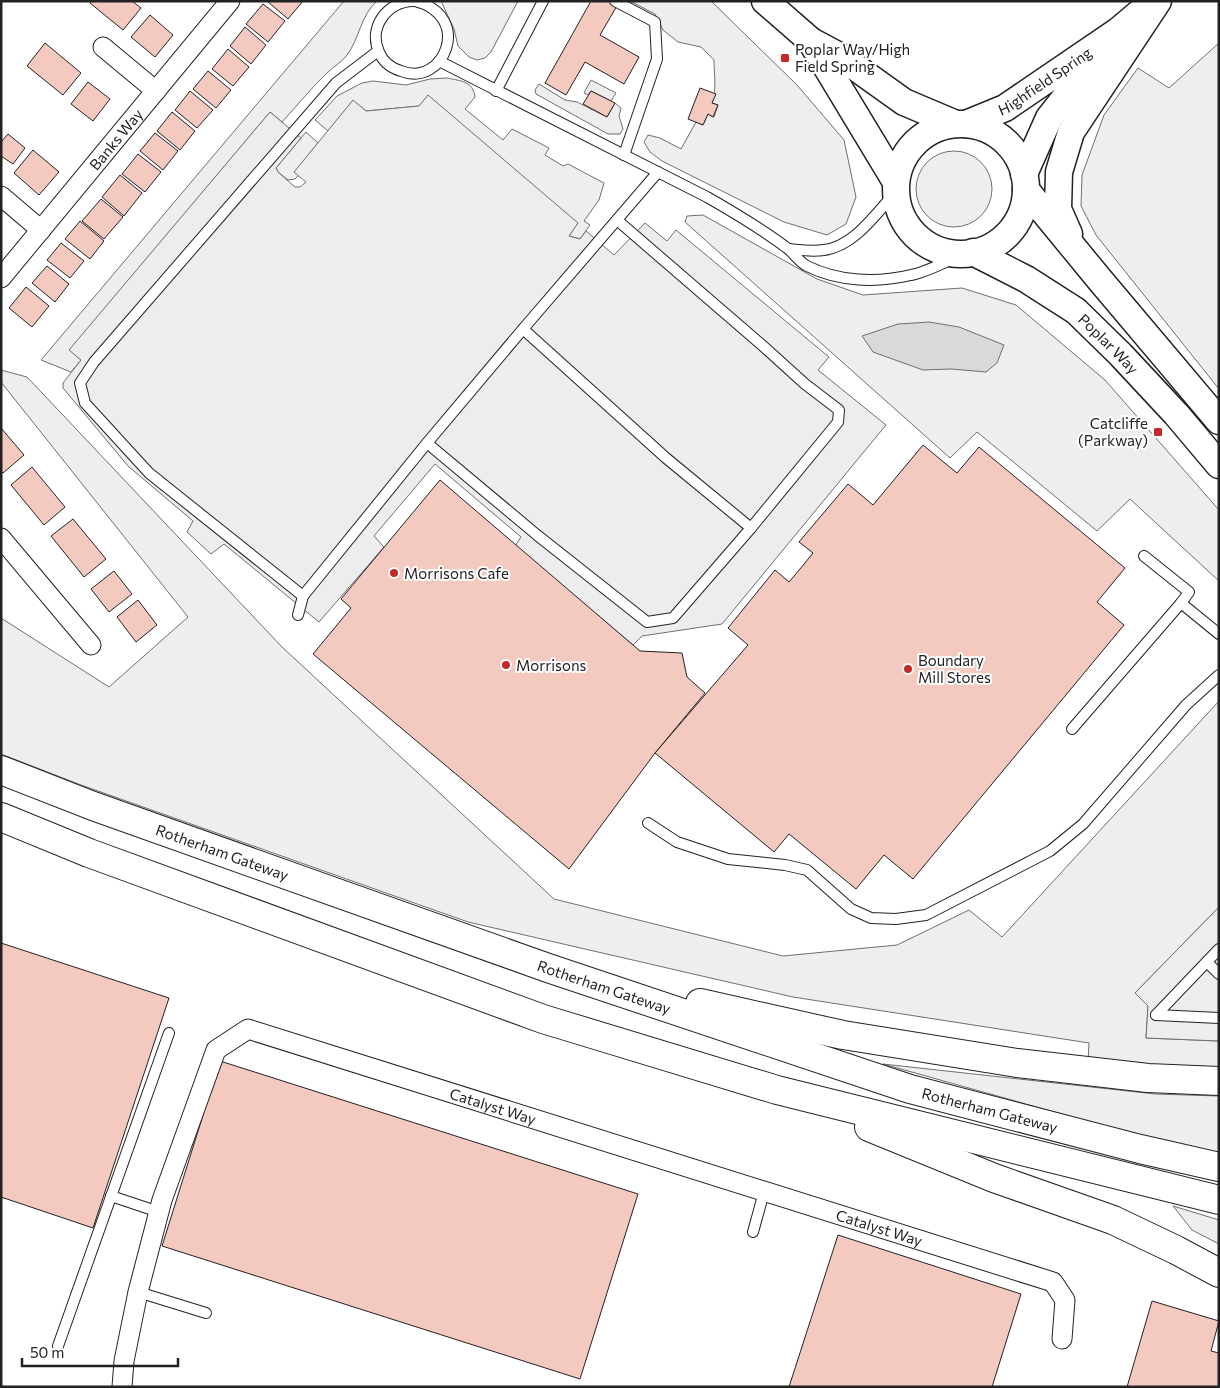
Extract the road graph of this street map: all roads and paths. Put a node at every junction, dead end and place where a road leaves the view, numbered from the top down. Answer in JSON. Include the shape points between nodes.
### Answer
{"nodes":[{"id":1,"x":230,"y":1,"type":"edge"},
{"id":2,"x":414,"y":1,"type":"edge"},
{"id":3,"x":543,"y":1,"type":"edge"},
{"id":4,"x":615,"y":1,"type":"edge"},
{"id":5,"x":765,"y":1,"type":"edge"},
{"id":6,"x":1155,"y":1,"type":"edge"},
{"id":7,"x":1158,"y":1,"type":"edge"},
{"id":8,"x":1118,"y":30,"type":"junction"},
{"id":9,"x":811,"y":40,"type":"junction"},
{"id":10,"x":103,"y":47,"type":"dead end"},
{"id":11,"x":378,"y":51,"type":"junction"},
{"id":12,"x":439,"y":62,"type":"junction"},
{"id":13,"x":156,"y":91,"type":"junction"},
{"id":14,"x":496,"y":91,"type":"junction"},
{"id":15,"x":961,"y":124,"type":"junction"},
{"id":16,"x":624,"y":155,"type":"junction"},
{"id":17,"x":658,"y":172,"type":"junction"},
{"id":18,"x":1025,"y":182,"type":"junction"},
{"id":19,"x":896,"y":187,"type":"junction"},
{"id":20,"x":1,"y":196,"type":"edge"},
{"id":21,"x":617,"y":220,"type":"junction"},
{"id":22,"x":41,"y":230,"type":"junction"},
{"id":23,"x":789,"y":249,"type":"junction"},
{"id":24,"x":1076,"y":250,"type":"junction"},
{"id":25,"x":968,"y":253,"type":"junction"},
{"id":26,"x":1,"y":278,"type":"edge"},
{"id":27,"x":523,"y":329,"type":"junction"},
{"id":28,"x":1219,"y":420,"type":"edge"},
{"id":29,"x":427,"y":443,"type":"junction"},
{"id":30,"x":1219,"y":465,"type":"edge"},
{"id":31,"x":752,"y":528,"type":"junction"},
{"id":32,"x":1,"y":538,"type":"edge"},
{"id":33,"x":1144,"y":556,"type":"dead end"},
{"id":34,"x":304,"y":596,"type":"junction"},
{"id":35,"x":1181,"y":603,"type":"junction"},
{"id":36,"x":298,"y":616,"type":"dead end"},
{"id":37,"x":1219,"y":634,"type":"edge"},
{"id":38,"x":91,"y":645,"type":"dead end"},
{"id":39,"x":1219,"y":675,"type":"edge"},
{"id":40,"x":1072,"y":729,"type":"dead end"},
{"id":41,"x":1,"y":770,"type":"edge"},
{"id":42,"x":1,"y":817,"type":"edge"},
{"id":43,"x":648,"y":823,"type":"dead end"},
{"id":44,"x":1219,"y":949,"type":"edge"},
{"id":45,"x":1207,"y":962,"type":"junction"},
{"id":46,"x":548,"y":968,"type":"junction"},
{"id":47,"x":1219,"y":974,"type":"edge"},
{"id":48,"x":1219,"y":1018,"type":"edge"},
{"id":49,"x":169,"y":1033,"type":"dead end"},
{"id":50,"x":1219,"y":1081,"type":"edge"},
{"id":51,"x":777,"y":1090,"type":"junction"},
{"id":52,"x":1219,"y":1167,"type":"edge"},
{"id":53,"x":764,"y":1192,"type":"junction"},
{"id":54,"x":111,"y":1196,"type":"junction"},
{"id":55,"x":1219,"y":1200,"type":"edge"},
{"id":56,"x":159,"y":1212,"type":"junction"},
{"id":57,"x":754,"y":1232,"type":"dead end"},
{"id":58,"x":1219,"y":1273,"type":"edge"},
{"id":59,"x":138,"y":1292,"type":"junction"},
{"id":60,"x":206,"y":1313,"type":"dead end"},
{"id":61,"x":1062,"y":1339,"type":"dead end"},
{"id":62,"x":58,"y":1346,"type":"dead end"},
{"id":63,"x":122,"y":1387,"type":"edge"}],
"edges":[{"from":1,"to":13,"type":"street","name":"Banks Way"},
{"from":2,"to":11,"type":"lane","via":[[394,6],[384,14],[377,26]]},
{"from":2,"to":12,"type":"lane","via":[[427,4],[445,22],[447,46]]},
{"from":3,"to":14,"type":"lane"},
{"from":4,"to":16,"type":"lane","via":[[655,22],[657,59]]},
{"from":5,"to":9,"type":"main road","name":"Poplar Way"},
{"from":6,"to":8,"type":"main road","name":"Highfield Spring"},
{"from":7,"to":24,"type":"main road","via":[[1071,132],[1059,172],[1058,209]]},
{"from":8,"to":15,"type":"main road","name":"Highfield Spring","via":[[1005,108]]},
{"from":8,"to":18,"type":"main road","name":"Highfield Spring","via":[[1050,118]]},
{"from":9,"to":15,"type":"main road","name":"Poplar Way","via":[[904,102]]},
{"from":9,"to":19,"type":"main road","name":"Poplar Way"},
{"from":10,"to":13,"type":"street"},
{"from":11,"to":12,"type":"lane","via":[[393,69],[405,73],[417,74]]},
{"from":11,"to":34,"type":"lane","via":[[336,83],[97,358],[80,383],[85,403],[149,473]]},
{"from":12,"to":14,"type":"lane"},
{"from":13,"to":22,"type":"street","name":"Banks Way"},
{"from":14,"to":16,"type":"lane"},
{"from":15,"to":18,"type":"main road","name":"Poplar Way","via":[[982,127],[999,136],[1018,158]]},
{"from":15,"to":19,"type":"main road","via":[[940,127],[909,148],[900,165]]},
{"from":16,"to":17,"type":"lane"},
{"from":17,"to":21,"type":"lane"},
{"from":17,"to":23,"type":"lane","via":[[743,218]]},
{"from":18,"to":24,"type":"main road","name":"Poplar Way"},
{"from":18,"to":25,"type":"main road","via":[[1023,206],[1007,235],[990,247]]},
{"from":19,"to":23,"type":"lane","via":[[863,228],[844,244],[825,250]]},
{"from":19,"to":25,"type":"main road","name":"Poplar Way","via":[[900,212],[914,234],[928,245],[946,252]]},
{"from":20,"to":22,"type":"street"},
{"from":21,"to":27,"type":"lane"},
{"from":21,"to":31,"type":"lane","via":[[839,410],[838,422]]},
{"from":22,"to":26,"type":"street","name":"Banks Way"},
{"from":23,"to":25,"type":"lane","via":[[805,266],[852,280],[912,275]]},
{"from":24,"to":28,"type":"main road","name":"Poplar Way"},
{"from":25,"to":30,"type":"main road","name":"Poplar Way","via":[[1026,279],[1076,311],[1176,414]]},
{"from":27,"to":29,"type":"lane"},
{"from":27,"to":31,"type":"lane","via":[[666,458]]},
{"from":29,"to":31,"type":"lane","via":[[647,622],[673,618]]},
{"from":29,"to":34,"type":"lane"},
{"from":32,"to":38,"type":"street"},
{"from":33,"to":35,"type":"lane","via":[[1189,592]]},
{"from":34,"to":36,"type":"lane"},
{"from":35,"to":37,"type":"lane"},
{"from":35,"to":40,"type":"lane"},
{"from":39,"to":43,"type":"lane","via":[[1186,705],[1083,824],[1050,851],[926,915],[871,918],[851,909],[807,870],[728,859],[677,842]]},
{"from":41,"to":46,"type":"highway","name":"Rotherham Gateway","via":[[103,810]]},
{"from":42,"to":51,"type":"highway","name":"Rotherham Gateway","via":[[89,853],[543,1019]]},
{"from":44,"to":45,"type":"lane"},
{"from":45,"to":47,"type":"lane"},
{"from":45,"to":48,"type":"lane","via":[[1156,1015]]},
{"from":46,"to":50,"type":"highway","via":[[853,1037],[1017,1063],[1148,1078]]},
{"from":46,"to":52,"type":"highway","name":"Rotherham Gateway","via":[[910,1089]]},
{"from":49,"to":54,"type":"lane"},
{"from":51,"to":55,"type":"highway","name":"Rotherham Gateway"},
{"from":51,"to":58,"type":"highway","via":[[994,1178],[1113,1220]]},
{"from":53,"to":56,"type":"street","name":"Catalyst Way","via":[[248,1029],[216,1050]]},
{"from":53,"to":57,"type":"lane"},
{"from":53,"to":61,"type":"street","name":"Catalyst Way","via":[[1053,1282],[1065,1300]]},
{"from":54,"to":56,"type":"lane"},
{"from":54,"to":62,"type":"lane"},
{"from":56,"to":59,"type":"street","name":"Catalyst Way"},
{"from":59,"to":60,"type":"lane"},
{"from":59,"to":63,"type":"street","name":"Catalyst Way"}]}
